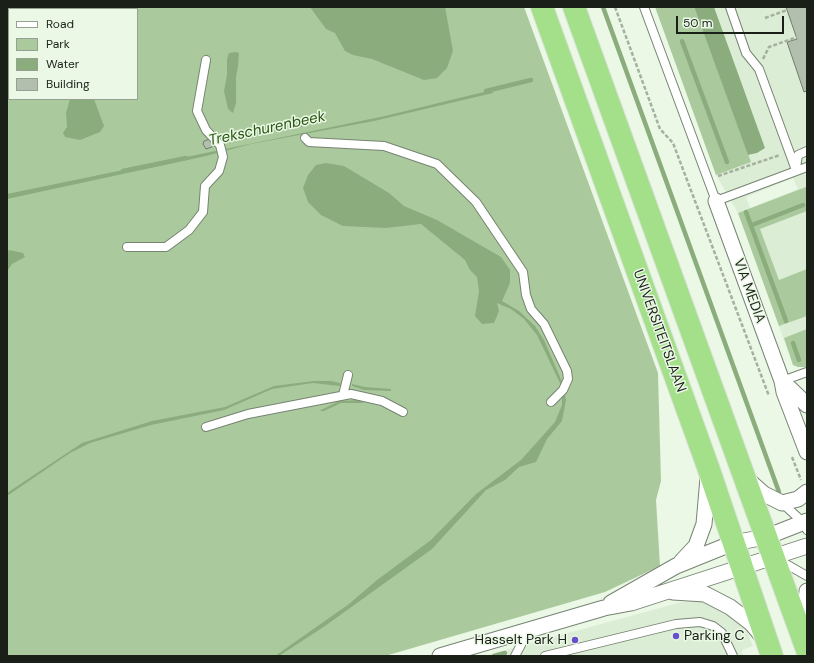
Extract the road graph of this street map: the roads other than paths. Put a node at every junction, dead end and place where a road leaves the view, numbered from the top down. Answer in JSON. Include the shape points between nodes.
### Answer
{"nodes":[{"id":1,"x":542,"y":7,"type":"edge"},
{"id":2,"x":574,"y":7,"type":"edge"},
{"id":3,"x":644,"y":7,"type":"edge"},
{"id":4,"x":730,"y":7,"type":"edge"},
{"id":5,"x":206,"y":60,"type":"dead end"},
{"id":6,"x":306,"y":138,"type":"dead end"},
{"id":7,"x":807,"y":151,"type":"edge"},
{"id":8,"x":807,"y":167,"type":"edge"},
{"id":9,"x":796,"y":170,"type":"junction"},
{"id":10,"x":716,"y":201,"type":"junction"},
{"id":11,"x":127,"y":247,"type":"dead end"},
{"id":12,"x":807,"y":372,"type":"edge"},
{"id":13,"x":348,"y":375,"type":"dead end"},
{"id":14,"x":783,"y":386,"type":"junction"},
{"id":15,"x":343,"y":395,"type":"junction"},
{"id":16,"x":551,"y":402,"type":"dead end"},
{"id":17,"x":807,"y":405,"type":"edge"},
{"id":18,"x":403,"y":412,"type":"dead end"},
{"id":19,"x":206,"y":427,"type":"dead end"},
{"id":20,"x":807,"y":429,"type":"edge"},
{"id":21,"x":807,"y":452,"type":"edge"},
{"id":22,"x":708,"y":467,"type":"junction"},
{"id":23,"x":744,"y":475,"type":"junction"},
{"id":24,"x":807,"y":492,"type":"edge"},
{"id":25,"x":782,"y":503,"type":"junction"},
{"id":26,"x":806,"y":525,"type":"edge"},
{"id":27,"x":733,"y":543,"type":"junction"},
{"id":28,"x":807,"y":546,"type":"edge"},
{"id":29,"x":770,"y":547,"type":"junction"},
{"id":30,"x":676,"y":566,"type":"junction"},
{"id":31,"x":741,"y":567,"type":"junction"},
{"id":32,"x":807,"y":576,"type":"edge"},
{"id":33,"x":807,"y":591,"type":"edge"},
{"id":34,"x":666,"y":592,"type":"junction"},
{"id":35,"x":604,"y":608,"type":"junction"},
{"id":36,"x":526,"y":631,"type":"junction"},
{"id":37,"x":805,"y":643,"type":"edge"},
{"id":38,"x":770,"y":648,"type":"edge"},
{"id":39,"x":440,"y":656,"type":"edge"},
{"id":40,"x":515,"y":656,"type":"edge"},
{"id":41,"x":545,"y":656,"type":"edge"},
{"id":42,"x":733,"y":656,"type":"edge"}],
"edges":[{"from":1,"to":22,"type":"highway","name":"UNIVERSITEITSLAAN"},
{"from":2,"to":23,"type":"highway"},
{"from":3,"to":10,"type":"lane"},
{"from":4,"to":9,"type":"lane","via":[[746,53],[759,69]]},
{"from":5,"to":11,"type":"lane","via":[[197,111],[203,125],[220,145],[223,157],[219,171],[205,186],[203,212],[189,230],[166,247]]},
{"from":6,"to":16,"type":"lane","via":[[309,142],[384,146],[437,164],[476,202],[523,272],[531,309],[544,324],[567,371],[568,379],[563,390]]},
{"from":7,"to":9,"type":"lane","via":[[798,155]]},
{"from":8,"to":9,"type":"lane"},
{"from":9,"to":10,"type":"lane"},
{"from":10,"to":14,"type":"street","name":"VIA MEDIA"},
{"from":12,"to":14,"type":"lane"},
{"from":13,"to":15,"type":"lane"},
{"from":14,"to":17,"type":"street","name":"VIA MEDIA"},
{"from":14,"to":20,"type":"street","name":"VIA MEDIA"},
{"from":14,"to":21,"type":"street","name":"VIA MEDIA"},
{"from":15,"to":18,"type":"lane","via":[[351,394],[382,401]]},
{"from":15,"to":19,"type":"lane","via":[[248,414]]},
{"from":22,"to":27,"type":"highway","name":"UNIVERSITEITSLAAN"},
{"from":22,"to":30,"type":"street","via":[[704,524],[696,546]]},
{"from":23,"to":25,"type":"street","via":[[764,494]]},
{"from":23,"to":29,"type":"highway"},
{"from":24,"to":25,"type":"street","via":[[798,499]]},
{"from":25,"to":26,"type":"lane"},
{"from":26,"to":29,"type":"street"},
{"from":27,"to":29,"type":"street"},
{"from":27,"to":30,"type":"street"},
{"from":27,"to":31,"type":"highway","name":"UNIVERSITEITSLAAN"},
{"from":28,"to":29,"type":"street"},
{"from":29,"to":31,"type":"street"},
{"from":29,"to":32,"type":"lane"},
{"from":29,"to":37,"type":"highway"},
{"from":30,"to":35,"type":"street"},
{"from":31,"to":34,"type":"street"},
{"from":31,"to":38,"type":"highway","name":"UNIVERSITEITSLAAN"},
{"from":33,"to":37,"type":"street"},
{"from":34,"to":35,"type":"street"},
{"from":34,"to":38,"type":"street","via":[[705,594],[730,607],[751,623]]},
{"from":35,"to":36,"type":"street"},
{"from":36,"to":39,"type":"street"},
{"from":36,"to":40,"type":"lane"},
{"from":41,"to":42,"type":"lane","via":[[676,624],[700,622],[713,626],[722,633]]}]}
